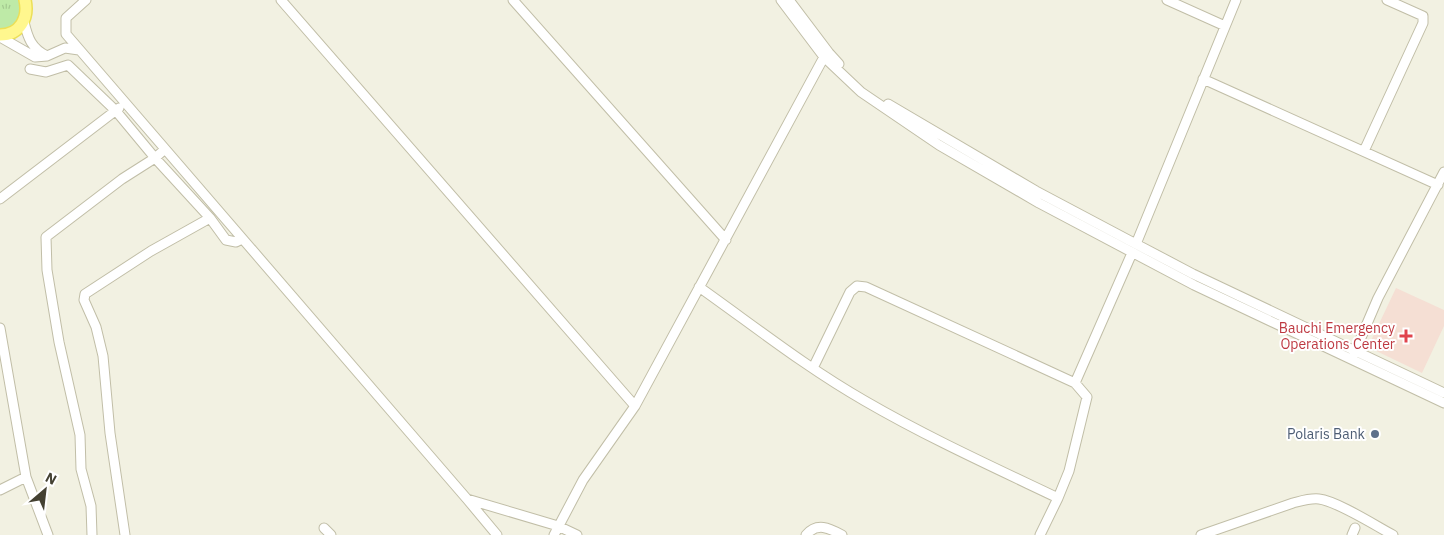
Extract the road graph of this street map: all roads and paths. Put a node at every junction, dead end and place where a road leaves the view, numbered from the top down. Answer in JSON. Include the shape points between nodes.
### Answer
{"nodes":[{"id":1,"x":24,"y":0,"type":"edge"},
{"id":2,"x":32,"y":0,"type":"edge"},
{"id":3,"x":86,"y":0,"type":"edge"},
{"id":4,"x":281,"y":0,"type":"edge"},
{"id":5,"x":513,"y":0,"type":"edge"},
{"id":6,"x":781,"y":0,"type":"edge"},
{"id":7,"x":789,"y":0,"type":"edge"},
{"id":8,"x":1167,"y":0,"type":"edge"},
{"id":9,"x":1236,"y":0,"type":"edge"},
{"id":10,"x":1387,"y":0,"type":"edge"},
{"id":11,"x":25,"y":18,"type":"junction"},
{"id":12,"x":1225,"y":26,"type":"junction"},
{"id":13,"x":0,"y":36,"type":"edge"},
{"id":14,"x":79,"y":50,"type":"junction"},
{"id":15,"x":826,"y":55,"type":"junction"},
{"id":16,"x":47,"y":56,"type":"junction"},
{"id":17,"x":30,"y":69,"type":"dead end"},
{"id":18,"x":1204,"y":79,"type":"junction"},
{"id":19,"x":125,"y":102,"type":"junction"},
{"id":20,"x":116,"y":111,"type":"junction"},
{"id":21,"x":165,"y":149,"type":"junction"},
{"id":22,"x":1364,"y":151,"type":"junction"},
{"id":23,"x":155,"y":158,"type":"junction"},
{"id":24,"x":1444,"y":172,"type":"edge"},
{"id":25,"x":1438,"y":184,"type":"junction"},
{"id":26,"x":0,"y":199,"type":"edge"},
{"id":27,"x":210,"y":218,"type":"junction"},
{"id":28,"x":242,"y":239,"type":"junction"},
{"id":29,"x":726,"y":240,"type":"junction"},
{"id":30,"x":1134,"y":248,"type":"junction"},
{"id":31,"x":700,"y":288,"type":"junction"},
{"id":32,"x":0,"y":328,"type":"edge"},
{"id":33,"x":1354,"y":355,"type":"junction"},
{"id":34,"x":813,"y":368,"type":"junction"},
{"id":35,"x":1075,"y":383,"type":"junction"},
{"id":36,"x":1444,"y":393,"type":"edge"},
{"id":37,"x":1444,"y":403,"type":"edge"},
{"id":38,"x":635,"y":406,"type":"junction"},
{"id":39,"x":26,"y":477,"type":"junction"},
{"id":40,"x":0,"y":490,"type":"edge"},
{"id":41,"x":467,"y":498,"type":"junction"},
{"id":42,"x":1058,"y":498,"type":"junction"},
{"id":43,"x":558,"y":526,"type":"junction"},
{"id":44,"x":324,"y":528,"type":"dead end"},
{"id":45,"x":48,"y":535,"type":"edge"},
{"id":46,"x":92,"y":535,"type":"edge"},
{"id":47,"x":125,"y":535,"type":"edge"},
{"id":48,"x":331,"y":535,"type":"edge"},
{"id":49,"x":497,"y":535,"type":"edge"},
{"id":50,"x":554,"y":535,"type":"edge"},
{"id":51,"x":578,"y":535,"type":"edge"},
{"id":52,"x":806,"y":535,"type":"edge"},
{"id":53,"x":842,"y":535,"type":"edge"},
{"id":54,"x":1040,"y":535,"type":"edge"},
{"id":55,"x":1201,"y":535,"type":"edge"},
{"id":56,"x":1393,"y":535,"type":"edge"}],
"edges":[{"from":1,"to":11,"type":"main road"},
{"from":2,"to":11,"type":"main road"},
{"from":3,"to":14,"type":"street","via":[[66,18],[66,34]]},
{"from":4,"to":38,"type":"street"},
{"from":5,"to":29,"type":"street"},
{"from":6,"to":15,"type":"street"},
{"from":7,"to":15,"type":"street"},
{"from":8,"to":12,"type":"street"},
{"from":9,"to":12,"type":"street"},
{"from":10,"to":22,"type":"street","via":[[1417,12],[1423,16],[1423,23]]},
{"from":11,"to":13,"type":"main road","via":[[19,28]]},
{"from":11,"to":16,"type":"street","via":[[32,46]]},
{"from":12,"to":18,"type":"street"},
{"from":13,"to":16,"type":"street","via":[[35,57]]},
{"from":14,"to":16,"type":"street","via":[[65,48]]},
{"from":14,"to":19,"type":"street"},
{"from":15,"to":29,"type":"street"},
{"from":15,"to":30,"type":"street","via":[[861,92],[939,145],[1039,202]]},
{"from":17,"to":20,"type":"street","via":[[46,72],[68,65]]},
{"from":18,"to":22,"type":"street"},
{"from":18,"to":30,"type":"street"},
{"from":19,"to":20,"type":"street"},
{"from":19,"to":21,"type":"street"},
{"from":20,"to":23,"type":"street"},
{"from":20,"to":26,"type":"street"},
{"from":21,"to":23,"type":"street"},
{"from":21,"to":28,"type":"street"},
{"from":22,"to":25,"type":"street"},
{"from":23,"to":27,"type":"street"},
{"from":23,"to":46,"type":"street","via":[[46,237],[59,342],[80,435],[81,469],[91,506]]},
{"from":24,"to":25,"type":"street"},
{"from":25,"to":33,"type":"street","via":[[1378,298]]},
{"from":27,"to":28,"type":"street","via":[[226,240],[236,242]]},
{"from":27,"to":47,"type":"street","via":[[85,294],[84,300],[104,356],[110,433]]},
{"from":28,"to":41,"type":"street"},
{"from":29,"to":31,"type":"street"},
{"from":30,"to":33,"type":"street","via":[[1194,285]]},
{"from":30,"to":35,"type":"street"},
{"from":31,"to":34,"type":"street"},
{"from":31,"to":38,"type":"street"},
{"from":32,"to":39,"type":"street"},
{"from":33,"to":36,"type":"street"},
{"from":33,"to":37,"type":"street"},
{"from":34,"to":35,"type":"street","via":[[850,292],[857,286],[866,287]]},
{"from":34,"to":42,"type":"street","via":[[916,430]]},
{"from":35,"to":42,"type":"street","via":[[1087,397],[1069,471]]},
{"from":38,"to":43,"type":"street","via":[[583,480]]},
{"from":39,"to":40,"type":"street"},
{"from":39,"to":45,"type":"street"},
{"from":41,"to":43,"type":"street"},
{"from":41,"to":49,"type":"street"},
{"from":42,"to":54,"type":"street"},
{"from":43,"to":50,"type":"street"},
{"from":43,"to":51,"type":"street"},
{"from":44,"to":48,"type":"street"},
{"from":52,"to":53,"type":"street","via":[[816,527]]},
{"from":55,"to":56,"type":"street","via":[[1293,503],[1318,498],[1340,506]]}]}
